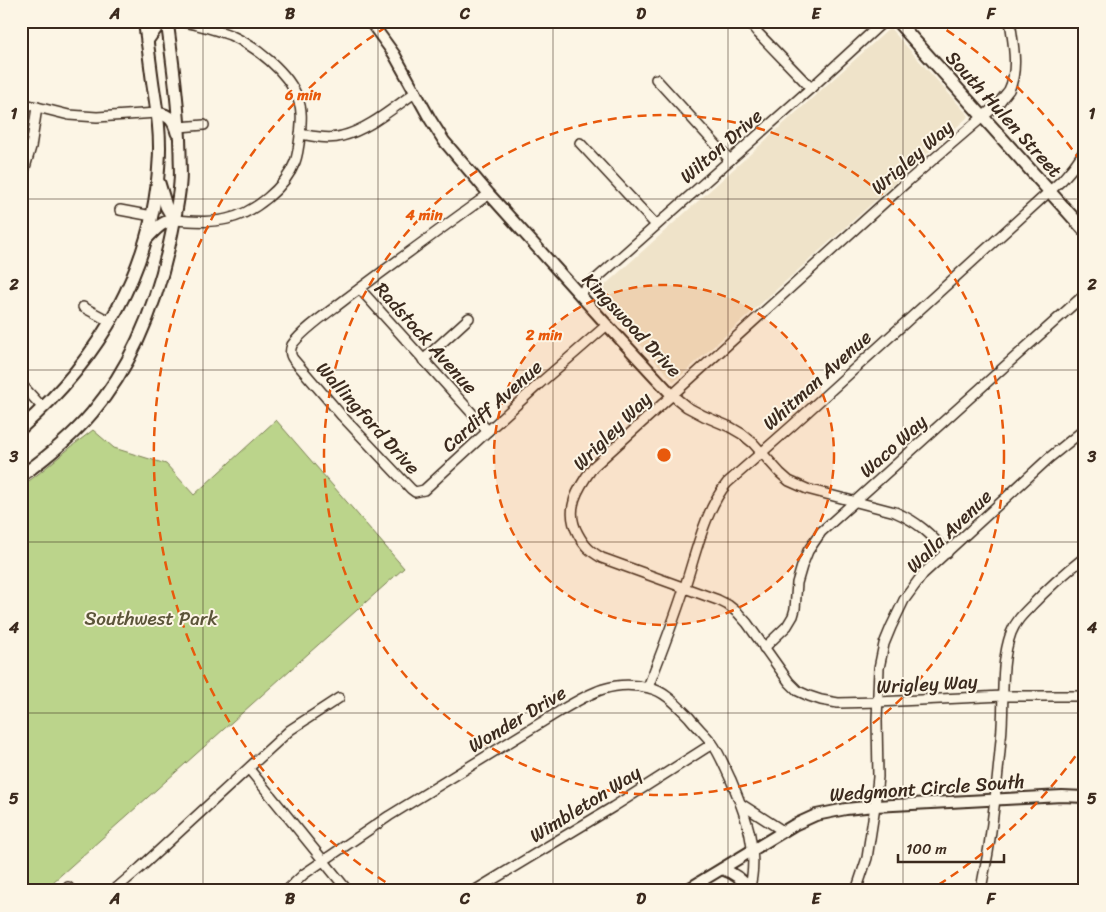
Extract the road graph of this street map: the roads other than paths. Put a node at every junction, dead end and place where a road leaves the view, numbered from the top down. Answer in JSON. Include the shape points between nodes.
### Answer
{"nodes":[{"id":1,"x":144,"y":21,"type":"edge"},
{"id":2,"x":166,"y":21,"type":"edge"},
{"id":3,"x":179,"y":21,"type":"edge"},
{"id":4,"x":370,"y":21,"type":"edge"},
{"id":5,"x":748,"y":21,"type":"edge"},
{"id":6,"x":884,"y":21,"type":"edge"},
{"id":7,"x":897,"y":21,"type":"edge"},
{"id":8,"x":1010,"y":21,"type":"edge"},
{"id":9,"x":147,"y":41,"type":"junction"},
{"id":10,"x":656,"y":79,"type":"dead end"},
{"id":11,"x":811,"y":88,"type":"junction"},
{"id":12,"x":416,"y":92,"type":"junction"},
{"id":13,"x":177,"y":94,"type":"junction"},
{"id":14,"x":21,"y":103,"type":"edge"},
{"id":15,"x":37,"y":108,"type":"junction"},
{"id":16,"x":157,"y":113,"type":"junction"},
{"id":17,"x":983,"y":117,"type":"junction"},
{"id":18,"x":204,"y":125,"type":"dead end"},
{"id":19,"x":179,"y":127,"type":"junction"},
{"id":20,"x":300,"y":134,"type":"junction"},
{"id":21,"x":180,"y":142,"type":"junction"},
{"id":22,"x":580,"y":143,"type":"dead end"},
{"id":23,"x":1085,"y":148,"type":"edge"},
{"id":24,"x":730,"y":160,"type":"junction"},
{"id":25,"x":158,"y":179,"type":"junction"},
{"id":26,"x":21,"y":181,"type":"edge"},
{"id":27,"x":1049,"y":191,"type":"junction"},
{"id":28,"x":489,"y":194,"type":"junction"},
{"id":29,"x":120,"y":210,"type":"dead end"},
{"id":30,"x":152,"y":216,"type":"junction"},
{"id":31,"x":174,"y":220,"type":"junction"},
{"id":32,"x":656,"y":225,"type":"junction"},
{"id":33,"x":1085,"y":231,"type":"edge"},
{"id":34,"x":145,"y":240,"type":"junction"},
{"id":35,"x":360,"y":289,"type":"junction"},
{"id":36,"x":579,"y":294,"type":"junction"},
{"id":37,"x":1085,"y":294,"type":"edge"},
{"id":38,"x":83,"y":307,"type":"dead end"},
{"id":39,"x":468,"y":318,"type":"dead end"},
{"id":40,"x":111,"y":322,"type":"junction"},
{"id":41,"x":607,"y":325,"type":"junction"},
{"id":42,"x":423,"y":360,"type":"junction"},
{"id":43,"x":22,"y":385,"type":"edge"},
{"id":44,"x":672,"y":395,"type":"junction"},
{"id":45,"x":43,"y":408,"type":"junction"},
{"id":46,"x":21,"y":428,"type":"edge"},
{"id":47,"x":1085,"y":429,"type":"edge"},
{"id":48,"x":488,"y":431,"type":"junction"},
{"id":49,"x":761,"y":452,"type":"junction"},
{"id":50,"x":21,"y":476,"type":"edge"},
{"id":51,"x":422,"y":491,"type":"joint"},
{"id":52,"x":855,"y":501,"type":"junction"},
{"id":53,"x":947,"y":553,"type":"junction"},
{"id":54,"x":1085,"y":556,"type":"edge"},
{"id":55,"x":685,"y":587,"type":"junction"},
{"id":56,"x":764,"y":648,"type":"junction"},
{"id":57,"x":648,"y":687,"type":"junction"},
{"id":58,"x":1003,"y":696,"type":"junction"},
{"id":59,"x":1085,"y":696,"type":"edge"},
{"id":60,"x":339,"y":698,"type":"dead end"},
{"id":61,"x":878,"y":702,"type":"junction"},
{"id":62,"x":712,"y":744,"type":"junction"},
{"id":63,"x":249,"y":769,"type":"junction"},
{"id":64,"x":1085,"y":797,"type":"edge"},
{"id":65,"x":996,"y":800,"type":"junction"},
{"id":66,"x":741,"y":804,"type":"junction"},
{"id":67,"x":875,"y":806,"type":"junction"},
{"id":68,"x":784,"y":831,"type":"junction"},
{"id":69,"x":752,"y":850,"type":"junction"},
{"id":70,"x":323,"y":860,"type":"junction"},
{"id":71,"x":722,"y":869,"type":"junction"},
{"id":72,"x":750,"y":890,"type":"edge"},
{"id":73,"x":113,"y":891,"type":"edge"},
{"id":74,"x":286,"y":891,"type":"edge"},
{"id":75,"x":348,"y":891,"type":"edge"},
{"id":76,"x":474,"y":891,"type":"edge"},
{"id":77,"x":685,"y":891,"type":"edge"},
{"id":78,"x":856,"y":891,"type":"edge"},
{"id":79,"x":981,"y":891,"type":"edge"}],
"edges":[{"from":1,"to":9,"type":"main road"},
{"from":2,"to":9,"type":"main road","via":[[150,34]]},
{"from":2,"to":13,"type":"main road"},
{"from":3,"to":20,"type":"street","via":[[230,36],[268,60],[290,82],[299,100]]},
{"from":4,"to":12,"type":"street","name":"Kingswood Drive"},
{"from":5,"to":11,"type":"street"},
{"from":6,"to":11,"type":"street","name":"Wilton Drive"},
{"from":7,"to":17,"type":"main road","name":"South Hulen Street"},
{"from":8,"to":17,"type":"street","name":"Wrigley Way","via":[[1015,62],[1013,77],[999,102]]},
{"from":9,"to":16,"type":"main road"},
{"from":10,"to":24,"type":"street"},
{"from":11,"to":24,"type":"street","name":"Wilton Drive"},
{"from":12,"to":20,"type":"street","via":[[376,120],[342,137]]},
{"from":12,"to":28,"type":"street","name":"Kingswood Drive","via":[[444,142]]},
{"from":13,"to":16,"type":"main road","via":[[167,108]]},
{"from":13,"to":19,"type":"main road"},
{"from":14,"to":15,"type":"street"},
{"from":15,"to":16,"type":"street","via":[[97,117]]},
{"from":15,"to":26,"type":"street"},
{"from":16,"to":21,"type":"main road","via":[[169,118]]},
{"from":16,"to":25,"type":"main road"},
{"from":17,"to":27,"type":"main road","name":"South Hulen Street"},
{"from":17,"to":44,"type":"street","name":"Wrigley Way"},
{"from":18,"to":19,"type":"street"},
{"from":19,"to":21,"type":"main road"},
{"from":20,"to":31,"type":"street","via":[[290,174],[260,204],[226,220]]},
{"from":21,"to":31,"type":"main road","via":[[180,182]]},
{"from":22,"to":32,"type":"street"},
{"from":23,"to":27,"type":"street","name":"Whitman Avenue","via":[[1075,165]]},
{"from":24,"to":32,"type":"street","name":"Wilton Drive"},
{"from":25,"to":30,"type":"main road"},
{"from":25,"to":31,"type":"main road"},
{"from":27,"to":33,"type":"main road","name":"South Hulen Street"},
{"from":27,"to":49,"type":"street","name":"Whitman Avenue"},
{"from":28,"to":35,"type":"street"},
{"from":28,"to":36,"type":"street","name":"Kingswood Drive"},
{"from":29,"to":30,"type":"street"},
{"from":30,"to":34,"type":"main road"},
{"from":31,"to":34,"type":"main road","via":[[156,228]]},
{"from":31,"to":50,"type":"main road","via":[[166,261],[153,301],[124,368],[92,413],[47,457]]},
{"from":32,"to":36,"type":"street","name":"Wilton Drive"},
{"from":34,"to":40,"type":"main road","via":[[131,282]]},
{"from":35,"to":42,"type":"street","name":"Radstock Avenue"},
{"from":35,"to":51,"type":"street","name":"Wallingford Drive","via":[[312,325],[294,343],[291,357],[411,489]]},
{"from":36,"to":41,"type":"street","name":"Kingswood Drive"},
{"from":37,"to":52,"type":"street","name":"Waco Way"},
{"from":38,"to":40,"type":"street"},
{"from":39,"to":42,"type":"street"},
{"from":40,"to":45,"type":"main road"},
{"from":41,"to":44,"type":"street","name":"Kingswood Drive"},
{"from":41,"to":48,"type":"street","name":"Cardiff Avenue"},
{"from":42,"to":48,"type":"street","name":"Radstock Avenue"},
{"from":43,"to":45,"type":"street"},
{"from":44,"to":49,"type":"street","name":"Kingswood Drive","via":[[687,407],[742,434]]},
{"from":44,"to":55,"type":"street","name":"Wrigley Way","via":[[593,467],[576,493],[572,516],[574,528],[591,552]]},
{"from":45,"to":46,"type":"main road"},
{"from":47,"to":53,"type":"street","name":"Walla Avenue"},
{"from":48,"to":51,"type":"street","name":"Cardiff Avenue"},
{"from":49,"to":52,"type":"street","name":"Kingswood Drive","via":[[789,481]]},
{"from":49,"to":55,"type":"street","name":"Whitman Avenue","via":[[719,493]]},
{"from":52,"to":53,"type":"street","name":"Kingswood Drive","via":[[908,518],[921,526]]},
{"from":52,"to":56,"type":"street","name":"Waco Way","via":[[821,532],[808,551],[798,583],[793,616]]},
{"from":53,"to":61,"type":"street","name":"Walla Avenue","via":[[923,574],[904,600],[891,627],[884,644]]},
{"from":54,"to":58,"type":"street","via":[[1018,619],[1011,632],[1006,655]]},
{"from":55,"to":56,"type":"street","name":"Wrigley Way","via":[[728,605],[747,623]]},
{"from":55,"to":57,"type":"street","name":"Whitman Avenue"},
{"from":56,"to":61,"type":"street","name":"Wrigley Way","via":[[798,691],[838,703]]},
{"from":57,"to":62,"type":"street","name":"Wonder Drive","via":[[672,701]]},
{"from":57,"to":70,"type":"street","name":"Wonder Drive","via":[[612,686],[586,696]]},
{"from":58,"to":59,"type":"street","name":"Wrigley Way"},
{"from":58,"to":61,"type":"street","name":"Wrigley Way"},
{"from":58,"to":65,"type":"street"},
{"from":60,"to":63,"type":"street","via":[[290,730]]},
{"from":61,"to":67,"type":"street","name":"Walla Avenue"},
{"from":62,"to":66,"type":"street","name":"Wonder Drive"},
{"from":62,"to":76,"type":"street","name":"Wimbleton Way"},
{"from":63,"to":70,"type":"street"},
{"from":63,"to":73,"type":"street"},
{"from":64,"to":65,"type":"street","name":"Wedgmont Circle South"},
{"from":65,"to":67,"type":"street","name":"Wedgmont Circle South"},
{"from":65,"to":79,"type":"street"},
{"from":66,"to":68,"type":"street"},
{"from":66,"to":69,"type":"street","name":"Wonder Drive","via":[[750,830]]},
{"from":67,"to":68,"type":"street","name":"Wedgmont Circle South","via":[[816,815]]},
{"from":67,"to":78,"type":"street","name":"Walla Avenue","via":[[866,858]]},
{"from":68,"to":69,"type":"street","name":"Wedgmont Circle South"},
{"from":69,"to":71,"type":"street","name":"Wedgmont Circle South"},
{"from":69,"to":72,"type":"street","via":[[754,870]]},
{"from":70,"to":74,"type":"street","name":"Wonder Drive"},
{"from":70,"to":75,"type":"street"},
{"from":71,"to":72,"type":"street","via":[[743,880]]},
{"from":71,"to":77,"type":"street","name":"Wedgmont Circle South"}]}
